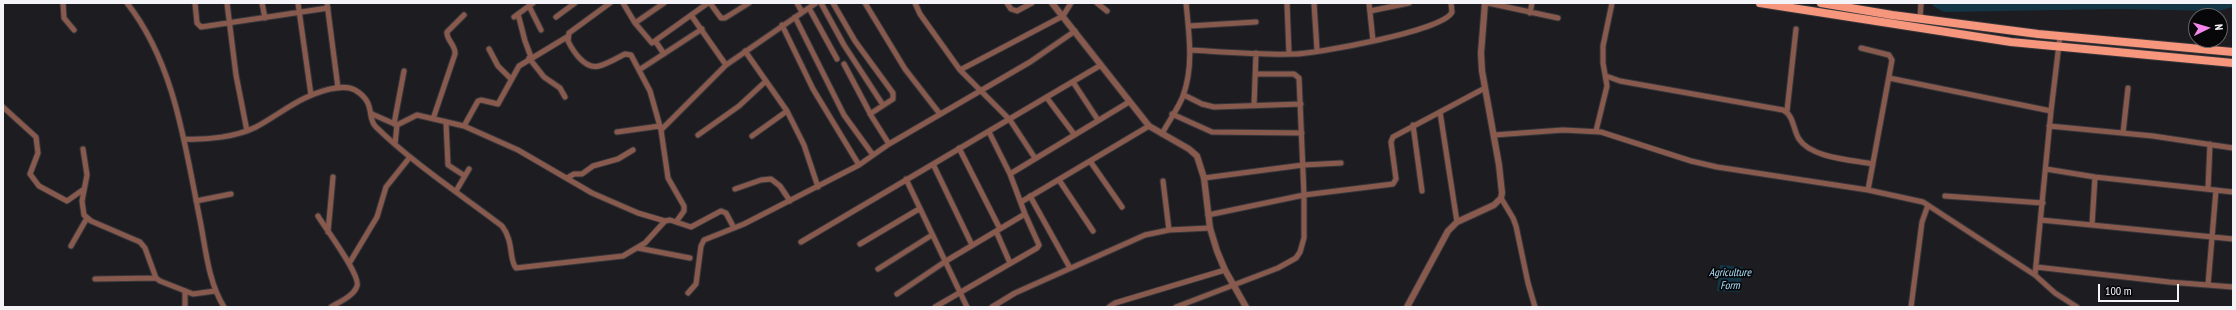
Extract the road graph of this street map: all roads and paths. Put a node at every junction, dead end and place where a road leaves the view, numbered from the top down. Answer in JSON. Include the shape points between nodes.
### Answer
{"nodes":[{"id":1,"x":63,"y":3,"type":"edge"},
{"id":2,"x":127,"y":3,"type":"edge"},
{"id":3,"x":195,"y":3,"type":"edge"},
{"id":4,"x":227,"y":3,"type":"edge"},
{"id":5,"x":262,"y":3,"type":"edge"},
{"id":6,"x":298,"y":3,"type":"edge"},
{"id":7,"x":575,"y":3,"type":"edge"},
{"id":8,"x":610,"y":3,"type":"edge"},
{"id":9,"x":623,"y":3,"type":"edge"},
{"id":10,"x":664,"y":3,"type":"edge"},
{"id":11,"x":709,"y":3,"type":"edge"},
{"id":12,"x":749,"y":3,"type":"edge"},
{"id":13,"x":797,"y":3,"type":"edge"},
{"id":14,"x":816,"y":3,"type":"edge"},
{"id":15,"x":821,"y":3,"type":"edge"},
{"id":16,"x":833,"y":3,"type":"edge"},
{"id":17,"x":865,"y":3,"type":"edge"},
{"id":18,"x":915,"y":3,"type":"edge"},
{"id":19,"x":1007,"y":3,"type":"edge"},
{"id":20,"x":1032,"y":3,"type":"edge"},
{"id":21,"x":1052,"y":3,"type":"edge"},
{"id":22,"x":1071,"y":3,"type":"edge"},
{"id":23,"x":1097,"y":3,"type":"edge"},
{"id":24,"x":1186,"y":3,"type":"edge"},
{"id":25,"x":1287,"y":3,"type":"edge"},
{"id":26,"x":1314,"y":3,"type":"edge"},
{"id":27,"x":1369,"y":3,"type":"edge"},
{"id":28,"x":1409,"y":3,"type":"edge"},
{"id":29,"x":1451,"y":3,"type":"edge"},
{"id":30,"x":1486,"y":3,"type":"edge"},
{"id":31,"x":1532,"y":3,"type":"edge"},
{"id":32,"x":1612,"y":3,"type":"edge"},
{"id":33,"x":1760,"y":3,"type":"edge"},
{"id":34,"x":1821,"y":3,"type":"edge"},
{"id":35,"x":1921,"y":3,"type":"edge"},
{"id":36,"x":531,"y":4,"type":"edge"},
{"id":37,"x":328,"y":5,"type":"edge"},
{"id":38,"x":1843,"y":5,"type":"edge"},
{"id":39,"x":809,"y":8,"type":"junction"},
{"id":40,"x":1107,"y":11,"type":"dead end"},
{"id":41,"x":1370,"y":11,"type":"junction"},
{"id":42,"x":299,"y":12,"type":"junction"},
{"id":43,"x":802,"y":12,"type":"junction"},
{"id":44,"x":1530,"y":13,"type":"junction"},
{"id":45,"x":464,"y":14,"type":"dead end"},
{"id":46,"x":691,"y":15,"type":"junction"},
{"id":47,"x":556,"y":16,"type":"dead end"},
{"id":48,"x":1063,"y":16,"type":"junction"},
{"id":49,"x":1897,"y":16,"type":"junction"},
{"id":50,"x":795,"y":17,"type":"junction"},
{"id":51,"x":265,"y":18,"type":"junction"},
{"id":52,"x":1558,"y":18,"type":"dead end"},
{"id":53,"x":1920,"y":19,"type":"junction"},
{"id":54,"x":1256,"y":22,"type":"dead end"},
{"id":55,"x":230,"y":23,"type":"junction"},
{"id":56,"x":635,"y":23,"type":"junction"},
{"id":57,"x":1896,"y":24,"type":"junction"},
{"id":58,"x":782,"y":25,"type":"junction"},
{"id":59,"x":1189,"y":26,"type":"junction"},
{"id":60,"x":1796,"y":29,"type":"dead end"},
{"id":61,"x":74,"y":30,"type":"dead end"},
{"id":62,"x":541,"y":30,"type":"dead end"},
{"id":63,"x":702,"y":30,"type":"junction"},
{"id":64,"x":1075,"y":31,"type":"junction"},
{"id":65,"x":2060,"y":36,"type":"junction"},
{"id":66,"x":567,"y":37,"type":"junction"},
{"id":67,"x":1373,"y":41,"type":"junction"},
{"id":68,"x":656,"y":42,"type":"junction"},
{"id":69,"x":2060,"y":46,"type":"junction"},
{"id":70,"x":1862,"y":48,"type":"dead end"},
{"id":71,"x":489,"y":49,"type":"dead end"},
{"id":72,"x":1191,"y":50,"type":"junction"},
{"id":73,"x":1317,"y":50,"type":"junction"},
{"id":74,"x":745,"y":51,"type":"junction"},
{"id":75,"x":2233,"y":52,"type":"edge"},
{"id":76,"x":1256,"y":53,"type":"junction"},
{"id":77,"x":664,"y":54,"type":"junction"},
{"id":78,"x":1289,"y":54,"type":"junction"},
{"id":79,"x":530,"y":58,"type":"junction"},
{"id":80,"x":837,"y":59,"type":"dead end"},
{"id":81,"x":2233,"y":63,"type":"edge"},
{"id":82,"x":844,"y":64,"type":"dead end"},
{"id":83,"x":726,"y":65,"type":"junction"},
{"id":84,"x":1101,"y":65,"type":"junction"},
{"id":85,"x":639,"y":70,"type":"junction"},
{"id":86,"x":960,"y":70,"type":"junction"},
{"id":87,"x":404,"y":71,"type":"dead end"},
{"id":88,"x":1256,"y":74,"type":"junction"},
{"id":89,"x":1606,"y":76,"type":"junction"},
{"id":90,"x":1889,"y":78,"type":"junction"},
{"id":91,"x":511,"y":79,"type":"junction"},
{"id":92,"x":766,"y":81,"type":"junction"},
{"id":93,"x":1073,"y":82,"type":"junction"},
{"id":94,"x":338,"y":88,"type":"junction"},
{"id":95,"x":1485,"y":88,"type":"junction"},
{"id":96,"x":2128,"y":88,"type":"dead end"},
{"id":97,"x":980,"y":90,"type":"junction"},
{"id":98,"x":312,"y":95,"type":"junction"},
{"id":99,"x":1184,"y":95,"type":"junction"},
{"id":100,"x":565,"y":97,"type":"dead end"},
{"id":101,"x":1047,"y":98,"type":"junction"},
{"id":102,"x":1129,"y":102,"type":"junction"},
{"id":103,"x":1301,"y":104,"type":"junction"},
{"id":104,"x":883,"y":105,"type":"junction"},
{"id":105,"x":1254,"y":106,"type":"junction"},
{"id":106,"x":3,"y":107,"type":"edge"},
{"id":107,"x":787,"y":111,"type":"junction"},
{"id":108,"x":2051,"y":111,"type":"junction"},
{"id":109,"x":1440,"y":112,"type":"junction"},
{"id":110,"x":1787,"y":112,"type":"junction"},
{"id":111,"x":372,"y":114,"type":"junction"},
{"id":112,"x":870,"y":114,"type":"junction"},
{"id":113,"x":940,"y":114,"type":"junction"},
{"id":114,"x":1172,"y":114,"type":"junction"},
{"id":115,"x":433,"y":120,"type":"junction"},
{"id":116,"x":1010,"y":120,"type":"junction"},
{"id":117,"x":1098,"y":120,"type":"junction"},
{"id":118,"x":446,"y":122,"type":"junction"},
{"id":119,"x":395,"y":125,"type":"junction"},
{"id":120,"x":1413,"y":125,"type":"junction"},
{"id":121,"x":464,"y":126,"type":"junction"},
{"id":122,"x":1149,"y":126,"type":"junction"},
{"id":123,"x":2049,"y":126,"type":"junction"},
{"id":124,"x":660,"y":128,"type":"junction"},
{"id":125,"x":247,"y":130,"type":"junction"},
{"id":126,"x":1596,"y":131,"type":"junction"},
{"id":127,"x":617,"y":132,"type":"dead end"},
{"id":128,"x":989,"y":132,"type":"junction"},
{"id":129,"x":1302,"y":133,"type":"junction"},
{"id":130,"x":2123,"y":133,"type":"junction"},
{"id":131,"x":1074,"y":134,"type":"junction"},
{"id":132,"x":1162,"y":134,"type":"junction"},
{"id":133,"x":698,"y":135,"type":"dead end"},
{"id":134,"x":1494,"y":135,"type":"junction"},
{"id":135,"x":752,"y":136,"type":"dead end"},
{"id":136,"x":185,"y":139,"type":"junction"},
{"id":137,"x":395,"y":144,"type":"junction"},
{"id":138,"x":889,"y":144,"type":"junction"},
{"id":139,"x":2210,"y":144,"type":"junction"},
{"id":140,"x":959,"y":148,"type":"junction"},
{"id":141,"x":2233,"y":148,"type":"edge"},
{"id":142,"x":83,"y":149,"type":"dead end"},
{"id":143,"x":633,"y":150,"type":"dead end"},
{"id":144,"x":873,"y":155,"type":"junction"},
{"id":145,"x":410,"y":157,"type":"junction"},
{"id":146,"x":1035,"y":158,"type":"junction"},
{"id":147,"x":1090,"y":161,"type":"junction"},
{"id":148,"x":1341,"y":162,"type":"dead end"},
{"id":149,"x":933,"y":164,"type":"junction"},
{"id":150,"x":1303,"y":164,"type":"junction"},
{"id":151,"x":1873,"y":164,"type":"junction"},
{"id":152,"x":859,"y":165,"type":"junction"},
{"id":153,"x":469,"y":169,"type":"dead end"},
{"id":154,"x":2046,"y":169,"type":"junction"},
{"id":155,"x":1010,"y":174,"type":"junction"},
{"id":156,"x":465,"y":176,"type":"junction"},
{"id":157,"x":333,"y":177,"type":"dead end"},
{"id":158,"x":2095,"y":177,"type":"junction"},
{"id":159,"x":567,"y":178,"type":"junction"},
{"id":160,"x":1204,"y":178,"type":"junction"},
{"id":161,"x":906,"y":179,"type":"junction"},
{"id":162,"x":1059,"y":180,"type":"junction"},
{"id":163,"x":1163,"y":181,"type":"dead end"},
{"id":164,"x":818,"y":187,"type":"junction"},
{"id":165,"x":1868,"y":188,"type":"junction"},
{"id":166,"x":84,"y":189,"type":"junction"},
{"id":167,"x":735,"y":189,"type":"dead end"},
{"id":168,"x":2208,"y":190,"type":"junction"},
{"id":169,"x":2216,"y":190,"type":"junction"},
{"id":170,"x":456,"y":191,"type":"junction"},
{"id":171,"x":1422,"y":191,"type":"dead end"},
{"id":172,"x":2233,"y":192,"type":"edge"},
{"id":173,"x":231,"y":194,"type":"dead end"},
{"id":174,"x":1304,"y":195,"type":"junction"},
{"id":175,"x":1030,"y":196,"type":"junction"},
{"id":176,"x":1945,"y":196,"type":"dead end"},
{"id":177,"x":1501,"y":198,"type":"junction"},
{"id":178,"x":196,"y":201,"type":"junction"},
{"id":179,"x":790,"y":201,"type":"junction"},
{"id":180,"x":1021,"y":202,"type":"junction"},
{"id":181,"x":2043,"y":203,"type":"junction"},
{"id":182,"x":1928,"y":205,"type":"junction"},
{"id":183,"x":1122,"y":207,"type":"dead end"},
{"id":184,"x":919,"y":209,"type":"junction"},
{"id":185,"x":1025,"y":214,"type":"junction"},
{"id":186,"x":1208,"y":215,"type":"junction"},
{"id":187,"x":318,"y":216,"type":"dead end"},
{"id":188,"x":87,"y":218,"type":"junction"},
{"id":189,"x":2041,"y":220,"type":"junction"},
{"id":190,"x":666,"y":221,"type":"junction"},
{"id":191,"x":676,"y":222,"type":"junction"},
{"id":192,"x":1457,"y":222,"type":"junction"},
{"id":193,"x":2092,"y":225,"type":"junction"},
{"id":194,"x":734,"y":228,"type":"junction"},
{"id":195,"x":1210,"y":228,"type":"junction"},
{"id":196,"x":998,"y":230,"type":"junction"},
{"id":197,"x":1170,"y":230,"type":"junction"},
{"id":198,"x":1093,"y":231,"type":"dead end"},
{"id":199,"x":328,"y":232,"type":"junction"},
{"id":200,"x":932,"y":235,"type":"junction"},
{"id":201,"x":2211,"y":238,"type":"junction"},
{"id":202,"x":2233,"y":239,"type":"edge"},
{"id":203,"x":801,"y":242,"type":"dead end"},
{"id":204,"x":860,"y":244,"type":"dead end"},
{"id":205,"x":972,"y":245,"type":"junction"},
{"id":206,"x":71,"y":246,"type":"dead end"},
{"id":207,"x":638,"y":248,"type":"junction"},
{"id":208,"x":690,"y":258,"type":"dead end"},
{"id":209,"x":946,"y":261,"type":"junction"},
{"id":210,"x":350,"y":262,"type":"junction"},
{"id":211,"x":1010,"y":263,"type":"junction"},
{"id":212,"x":2036,"y":267,"type":"junction"},
{"id":213,"x":1070,"y":268,"type":"junction"},
{"id":214,"x":878,"y":269,"type":"dead end"},
{"id":215,"x":1224,"y":270,"type":"junction"},
{"id":216,"x":2035,"y":275,"type":"junction"},
{"id":217,"x":156,"y":278,"type":"junction"},
{"id":218,"x":95,"y":279,"type":"dead end"},
{"id":219,"x":2208,"y":284,"type":"junction"},
{"id":220,"x":1233,"y":286,"type":"junction"},
{"id":221,"x":2233,"y":287,"type":"edge"},
{"id":222,"x":186,"y":291,"type":"junction"},
{"id":223,"x":215,"y":291,"type":"junction"},
{"id":224,"x":688,"y":293,"type":"dead end"},
{"id":225,"x":961,"y":293,"type":"junction"},
{"id":226,"x":897,"y":294,"type":"dead end"},
{"id":227,"x":185,"y":307,"type":"edge"},
{"id":228,"x":224,"y":307,"type":"edge"},
{"id":229,"x":331,"y":307,"type":"edge"},
{"id":230,"x":935,"y":307,"type":"edge"},
{"id":231,"x":967,"y":307,"type":"edge"},
{"id":232,"x":992,"y":307,"type":"edge"},
{"id":233,"x":1109,"y":307,"type":"edge"},
{"id":234,"x":1176,"y":307,"type":"edge"},
{"id":235,"x":1246,"y":307,"type":"edge"},
{"id":236,"x":1407,"y":307,"type":"edge"},
{"id":237,"x":1535,"y":307,"type":"edge"},
{"id":238,"x":1911,"y":307,"type":"edge"},
{"id":239,"x":2077,"y":307,"type":"edge"}],
"edges":[{"from":1,"to":61,"type":"street","via":[[64,18]]},
{"from":2,"to":136,"type":"street","via":[[144,29],[162,68]]},
{"from":3,"to":55,"type":"street","via":[[198,26]]},
{"from":4,"to":55,"type":"street"},
{"from":5,"to":51,"type":"street"},
{"from":6,"to":42,"type":"street"},
{"from":7,"to":47,"type":"street"},
{"from":8,"to":66,"type":"street"},
{"from":9,"to":56,"type":"street"},
{"from":10,"to":56,"type":"street"},
{"from":11,"to":12,"type":"street","via":[[721,18],[725,18]]},
{"from":11,"to":46,"type":"street"},
{"from":13,"to":43,"type":"street"},
{"from":14,"to":39,"type":"street"},
{"from":15,"to":104,"type":"street","via":[[844,45]]},
{"from":16,"to":104,"type":"street","via":[[855,41],[894,93],[893,99]]},
{"from":17,"to":113,"type":"street","via":[[905,69]]},
{"from":18,"to":86,"type":"street"},
{"from":19,"to":20,"type":"street","via":[[1011,9],[1017,11]]},
{"from":21,"to":48,"type":"street"},
{"from":22,"to":48,"type":"street"},
{"from":23,"to":40,"type":"street"},
{"from":24,"to":59,"type":"street"},
{"from":25,"to":78,"type":"street"},
{"from":26,"to":73,"type":"street"},
{"from":27,"to":41,"type":"street"},
{"from":28,"to":41,"type":"street"},
{"from":29,"to":67,"type":"street","via":[[1452,12],[1444,20],[1428,27]]},
{"from":30,"to":44,"type":"street"},
{"from":30,"to":95,"type":"street","via":[[1481,53]]},
{"from":31,"to":44,"type":"street"},
{"from":32,"to":89,"type":"street","via":[[1603,46]]},
{"from":33,"to":57,"type":"main road"},
{"from":34,"to":38,"type":"main road"},
{"from":35,"to":53,"type":"street"},
{"from":36,"to":62,"type":"street"},
{"from":36,"to":79,"type":"street","via":[[516,15]]},
{"from":37,"to":42,"type":"street"},
{"from":37,"to":94,"type":"street"},
{"from":38,"to":49,"type":"main road"},
{"from":39,"to":43,"type":"street"},
{"from":39,"to":80,"type":"street"},
{"from":41,"to":67,"type":"street"},
{"from":42,"to":51,"type":"street"},
{"from":42,"to":98,"type":"street"},
{"from":43,"to":50,"type":"street"},
{"from":44,"to":52,"type":"street"},
{"from":45,"to":115,"type":"street","via":[[447,32],[455,54]]},
{"from":46,"to":63,"type":"street"},
{"from":46,"to":68,"type":"street"},
{"from":48,"to":64,"type":"street"},
{"from":48,"to":86,"type":"street"},
{"from":49,"to":53,"type":"main road"},
{"from":49,"to":57,"type":"main road"},
{"from":50,"to":58,"type":"street"},
{"from":50,"to":144,"type":"street","via":[[844,115]]},
{"from":51,"to":55,"type":"street"},
{"from":53,"to":65,"type":"main road"},
{"from":54,"to":59,"type":"street"},
{"from":55,"to":125,"type":"street","via":[[236,75]]},
{"from":56,"to":68,"type":"street","via":[[650,41]]},
{"from":57,"to":69,"type":"main road","via":[[2011,42]]},
{"from":58,"to":74,"type":"street"},
{"from":58,"to":152,"type":"street","via":[[814,89]]},
{"from":59,"to":72,"type":"street"},
{"from":60,"to":110,"type":"street"},
{"from":63,"to":77,"type":"street"},
{"from":63,"to":83,"type":"street"},
{"from":64,"to":84,"type":"street"},
{"from":64,"to":97,"type":"street","via":[[1030,62]]},
{"from":65,"to":69,"type":"street"},
{"from":65,"to":75,"type":"main road"},
{"from":66,"to":79,"type":"street"},
{"from":66,"to":85,"type":"street","via":[[576,54],[592,66],[600,66],[628,54]]},
{"from":67,"to":73,"type":"street"},
{"from":68,"to":77,"type":"street"},
{"from":69,"to":81,"type":"main road"},
{"from":69,"to":108,"type":"street"},
{"from":70,"to":90,"type":"street","via":[[1891,56]]},
{"from":71,"to":91,"type":"street","via":[[498,66]]},
{"from":72,"to":76,"type":"street"},
{"from":72,"to":99,"type":"street"},
{"from":73,"to":78,"type":"street"},
{"from":74,"to":83,"type":"street"},
{"from":74,"to":92,"type":"street"},
{"from":76,"to":78,"type":"street"},
{"from":76,"to":88,"type":"street"},
{"from":77,"to":85,"type":"street"},
{"from":79,"to":91,"type":"street","via":[[519,66]]},
{"from":79,"to":100,"type":"street","via":[[544,77],[560,88]]},
{"from":82,"to":112,"type":"street"},
{"from":83,"to":124,"type":"street"},
{"from":84,"to":93,"type":"street"},
{"from":84,"to":102,"type":"street"},
{"from":85,"to":124,"type":"street","via":[[650,91]]},
{"from":86,"to":97,"type":"street"},
{"from":87,"to":119,"type":"street"},
{"from":88,"to":103,"type":"street","via":[[1298,75]]},
{"from":88,"to":105,"type":"street"},
{"from":89,"to":110,"type":"street"},
{"from":89,"to":126,"type":"street","via":[[1605,99]]},
{"from":90,"to":108,"type":"street"},
{"from":90,"to":151,"type":"street"},
{"from":91,"to":121,"type":"street","via":[[500,102],[478,101]]},
{"from":92,"to":107,"type":"street"},
{"from":92,"to":133,"type":"street","via":[[739,106]]},
{"from":93,"to":101,"type":"street"},
{"from":93,"to":117,"type":"street"},
{"from":94,"to":98,"type":"street"},
{"from":94,"to":111,"type":"street","via":[[354,89],[369,104]]},
{"from":95,"to":109,"type":"street"},
{"from":95,"to":134,"type":"street"},
{"from":96,"to":130,"type":"street"},
{"from":97,"to":113,"type":"street"},
{"from":97,"to":116,"type":"street"},
{"from":98,"to":125,"type":"street"},
{"from":99,"to":105,"type":"street","via":[[1210,106]]},
{"from":99,"to":114,"type":"street"},
{"from":101,"to":116,"type":"street"},
{"from":101,"to":131,"type":"street"},
{"from":102,"to":117,"type":"street"},
{"from":102,"to":122,"type":"street"},
{"from":103,"to":105,"type":"street"},
{"from":103,"to":129,"type":"street"},
{"from":104,"to":112,"type":"street"},
{"from":106,"to":166,"type":"street","via":[[36,137],[38,153],[30,174],[35,182],[67,201]]},
{"from":107,"to":135,"type":"street"},
{"from":107,"to":164,"type":"street","via":[[804,145]]},
{"from":108,"to":123,"type":"street"},
{"from":109,"to":120,"type":"street"},
{"from":109,"to":192,"type":"street"},
{"from":110,"to":151,"type":"street","via":[[1798,138],[1808,149]]},
{"from":111,"to":119,"type":"street"},
{"from":111,"to":137,"type":"street","via":[[372,123]]},
{"from":112,"to":138,"type":"street"},
{"from":113,"to":138,"type":"street"},
{"from":114,"to":129,"type":"street","via":[[1217,133]]},
{"from":114,"to":132,"type":"street"},
{"from":115,"to":118,"type":"street"},
{"from":115,"to":119,"type":"street","via":[[417,115]]},
{"from":116,"to":128,"type":"street"},
{"from":116,"to":146,"type":"street"},
{"from":117,"to":131,"type":"street"},
{"from":118,"to":121,"type":"street"},
{"from":118,"to":156,"type":"street","via":[[448,165]]},
{"from":119,"to":137,"type":"street"},
{"from":120,"to":171,"type":"street"},
{"from":120,"to":174,"type":"street","via":[[1391,142],[1396,178],[1393,184]]},
{"from":121,"to":159,"type":"street","via":[[518,150]]},
{"from":122,"to":132,"type":"street"},
{"from":122,"to":147,"type":"street"},
{"from":123,"to":130,"type":"street"},
{"from":123,"to":154,"type":"street"},
{"from":124,"to":127,"type":"street"},
{"from":124,"to":191,"type":"street","via":[[668,178],[684,206],[684,211]]},
{"from":125,"to":136,"type":"street","via":[[221,137]]},
{"from":126,"to":134,"type":"street","via":[[1563,130]]},
{"from":126,"to":165,"type":"street","via":[[1717,167]]},
{"from":128,"to":140,"type":"street"},
{"from":128,"to":155,"type":"street"},
{"from":129,"to":150,"type":"street"},
{"from":130,"to":139,"type":"street"},
{"from":131,"to":146,"type":"street"},
{"from":132,"to":160,"type":"street","via":[[1194,152]]},
{"from":134,"to":177,"type":"street","via":[[1502,188]]},
{"from":136,"to":178,"type":"street","via":[[190,179]]},
{"from":137,"to":145,"type":"street"},
{"from":138,"to":144,"type":"street"},
{"from":139,"to":141,"type":"street"},
{"from":139,"to":168,"type":"street"},
{"from":140,"to":149,"type":"street"},
{"from":140,"to":196,"type":"street"},
{"from":142,"to":166,"type":"street","via":[[87,175]]},
{"from":143,"to":159,"type":"street","via":[[593,166],[582,174],[574,174]]},
{"from":144,"to":152,"type":"street"},
{"from":145,"to":170,"type":"street"},
{"from":145,"to":210,"type":"street","via":[[386,187],[377,217]]},
{"from":146,"to":155,"type":"street"},
{"from":147,"to":162,"type":"street"},
{"from":147,"to":183,"type":"street"},
{"from":148,"to":150,"type":"street"},
{"from":149,"to":161,"type":"street"},
{"from":149,"to":205,"type":"street"},
{"from":150,"to":160,"type":"street"},
{"from":150,"to":174,"type":"street"},
{"from":151,"to":165,"type":"street"},
{"from":152,"to":164,"type":"street"},
{"from":153,"to":156,"type":"street"},
{"from":154,"to":158,"type":"street"},
{"from":154,"to":181,"type":"street"},
{"from":155,"to":180,"type":"street"},
{"from":156,"to":170,"type":"street"},
{"from":157,"to":199,"type":"street"},
{"from":158,"to":168,"type":"street"},
{"from":158,"to":193,"type":"street"},
{"from":159,"to":190,"type":"street","via":[[592,193],[638,213]]},
{"from":160,"to":186,"type":"street"},
{"from":161,"to":184,"type":"street"},
{"from":161,"to":203,"type":"street"},
{"from":162,"to":175,"type":"street"},
{"from":162,"to":198,"type":"street"},
{"from":163,"to":197,"type":"street"},
{"from":164,"to":179,"type":"street"},
{"from":165,"to":182,"type":"street"},
{"from":166,"to":188,"type":"street","via":[[83,211]]},
{"from":167,"to":179,"type":"street","via":[[771,179],[780,186]]},
{"from":168,"to":169,"type":"street"},
{"from":169,"to":172,"type":"street"},
{"from":169,"to":201,"type":"street"},
{"from":170,"to":207,"type":"street","via":[[507,232],[512,262],[516,268],[613,258]]},
{"from":173,"to":178,"type":"street"},
{"from":174,"to":186,"type":"street"},
{"from":174,"to":220,"type":"street","via":[[1303,246],[1296,258]]},
{"from":175,"to":180,"type":"street"},
{"from":175,"to":213,"type":"street"},
{"from":176,"to":181,"type":"street"},
{"from":177,"to":192,"type":"street","via":[[1494,205]]},
{"from":177,"to":237,"type":"street","via":[[1516,226]]},
{"from":178,"to":223,"type":"street"},
{"from":179,"to":194,"type":"street"},
{"from":180,"to":185,"type":"street"},
{"from":181,"to":189,"type":"street"},
{"from":182,"to":216,"type":"street"},
{"from":182,"to":238,"type":"street","via":[[1922,222]]},
{"from":184,"to":200,"type":"street"},
{"from":184,"to":204,"type":"street"},
{"from":185,"to":196,"type":"street"},
{"from":185,"to":211,"type":"street","via":[[1039,245]]},
{"from":186,"to":195,"type":"street"},
{"from":187,"to":199,"type":"street"},
{"from":188,"to":206,"type":"street"},
{"from":188,"to":217,"type":"street","via":[[140,242],[145,248]]},
{"from":189,"to":193,"type":"street"},
{"from":189,"to":212,"type":"street"},
{"from":190,"to":191,"type":"street"},
{"from":190,"to":207,"type":"street"},
{"from":191,"to":194,"type":"street","via":[[691,227],[721,211],[726,213]]},
{"from":192,"to":236,"type":"street","via":[[1448,231]]},
{"from":193,"to":201,"type":"street"},
{"from":194,"to":224,"type":"street","via":[[704,240],[696,284]]},
{"from":195,"to":197,"type":"street"},
{"from":195,"to":215,"type":"street"},
{"from":196,"to":205,"type":"street"},
{"from":196,"to":211,"type":"street"},
{"from":197,"to":213,"type":"street","via":[[1145,235]]},
{"from":199,"to":210,"type":"street"},
{"from":200,"to":209,"type":"street"},
{"from":200,"to":214,"type":"street"},
{"from":201,"to":202,"type":"street"},
{"from":201,"to":219,"type":"street"},
{"from":205,"to":209,"type":"street"},
{"from":207,"to":208,"type":"street"},
{"from":209,"to":225,"type":"street"},
{"from":209,"to":226,"type":"street"},
{"from":210,"to":229,"type":"street","via":[[357,286],[350,295]]},
{"from":211,"to":225,"type":"street"},
{"from":212,"to":216,"type":"street"},
{"from":212,"to":219,"type":"street"},
{"from":213,"to":232,"type":"street","via":[[1015,293]]},
{"from":215,"to":220,"type":"street"},
{"from":215,"to":233,"type":"street"},
{"from":216,"to":239,"type":"street","via":[[2055,293]]},
{"from":217,"to":218,"type":"street"},
{"from":217,"to":222,"type":"street"},
{"from":219,"to":221,"type":"street"},
{"from":220,"to":234,"type":"street"},
{"from":220,"to":235,"type":"street"},
{"from":222,"to":223,"type":"street","via":[[200,294]]},
{"from":222,"to":227,"type":"street"},
{"from":223,"to":228,"type":"street"},
{"from":225,"to":230,"type":"street"},
{"from":225,"to":231,"type":"street"}]}
